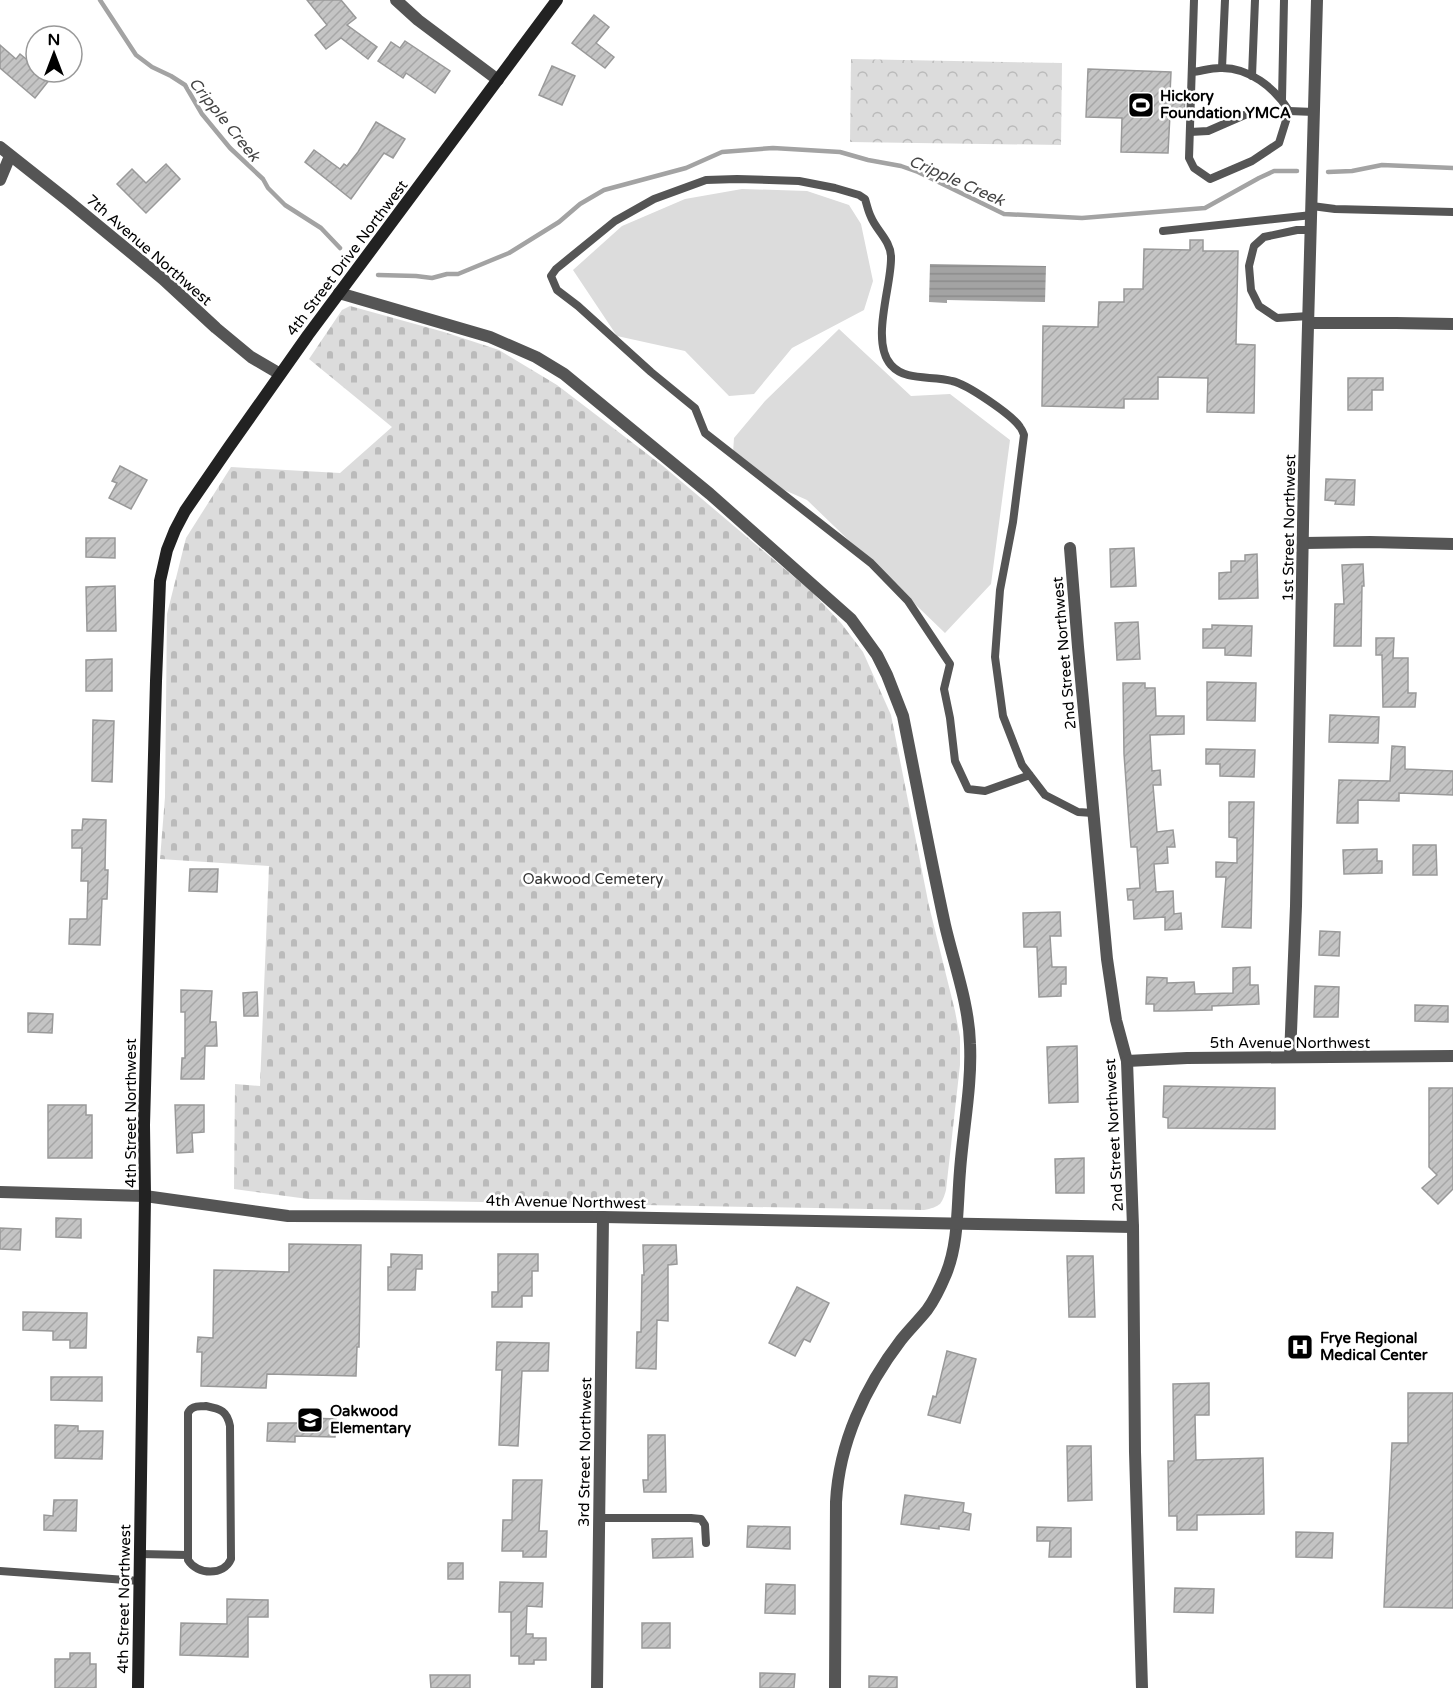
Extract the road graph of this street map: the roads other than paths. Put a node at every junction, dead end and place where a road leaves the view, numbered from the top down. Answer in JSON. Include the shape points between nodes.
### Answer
{"nodes":[{"id":1,"x":396,"y":0,"type":"edge"},
{"id":2,"x":557,"y":0,"type":"edge"},
{"id":3,"x":1194,"y":0,"type":"edge"},
{"id":4,"x":1224,"y":0,"type":"edge"},
{"id":5,"x":1255,"y":0,"type":"edge"},
{"id":6,"x":1284,"y":0,"type":"edge"},
{"id":7,"x":1317,"y":0,"type":"edge"},
{"id":8,"x":1222,"y":68,"type":"junction"},
{"id":9,"x":1192,"y":72,"type":"junction"},
{"id":10,"x":1252,"y":76,"type":"junction"},
{"id":11,"x":498,"y":80,"type":"junction"},
{"id":12,"x":1282,"y":99,"type":"junction"},
{"id":13,"x":1289,"y":111,"type":"junction"},
{"id":14,"x":1314,"y":112,"type":"junction"},
{"id":15,"x":1247,"y":114,"type":"dead end"},
{"id":16,"x":1190,"y":132,"type":"junction"},
{"id":17,"x":5,"y":151,"type":"edge"},
{"id":18,"x":0,"y":180,"type":"edge"},
{"id":19,"x":1312,"y":211,"type":"junction"},
{"id":20,"x":1453,"y":212,"type":"edge"},
{"id":21,"x":1311,"y":230,"type":"junction"},
{"id":22,"x":1163,"y":231,"type":"dead end"},
{"id":23,"x":339,"y":293,"type":"junction"},
{"id":24,"x":1309,"y":320,"type":"junction"},
{"id":25,"x":1453,"y":324,"type":"edge"},
{"id":26,"x":280,"y":374,"type":"junction"},
{"id":27,"x":171,"y":539,"type":"joint"},
{"id":28,"x":1304,"y":543,"type":"junction"},
{"id":29,"x":1453,"y":544,"type":"edge"},
{"id":30,"x":1070,"y":548,"type":"dead end"},
{"id":31,"x":1030,"y":775,"type":"junction"},
{"id":32,"x":1094,"y":813,"type":"junction"},
{"id":33,"x":1453,"y":1056,"type":"edge"},
{"id":34,"x":1290,"y":1058,"type":"junction"},
{"id":35,"x":1127,"y":1061,"type":"junction"},
{"id":36,"x":0,"y":1192,"type":"edge"},
{"id":37,"x":145,"y":1196,"type":"junction"},
{"id":38,"x":603,"y":1217,"type":"junction"},
{"id":39,"x":956,"y":1223,"type":"junction"},
{"id":40,"x":1133,"y":1227,"type":"junction"},
{"id":41,"x":599,"y":1518,"type":"junction"},
{"id":42,"x":706,"y":1543,"type":"dead end"},
{"id":43,"x":140,"y":1554,"type":"junction"},
{"id":44,"x":188,"y":1555,"type":"junction"},
{"id":45,"x":0,"y":1571,"type":"edge"},
{"id":46,"x":140,"y":1581,"type":"junction"},
{"id":47,"x":138,"y":1688,"type":"edge"},
{"id":48,"x":597,"y":1688,"type":"edge"},
{"id":49,"x":836,"y":1688,"type":"edge"},
{"id":50,"x":1142,"y":1688,"type":"edge"}],
"edges":[{"from":1,"to":11,"type":"street"},
{"from":2,"to":11,"type":"main road","name":"4th Street Drive Northwest"},
{"from":3,"to":9,"type":"lane"},
{"from":4,"to":8,"type":"lane"},
{"from":5,"to":10,"type":"lane"},
{"from":6,"to":12,"type":"lane"},
{"from":7,"to":14,"type":"street","name":"1st Street Northwest"},
{"from":8,"to":9,"type":"lane"},
{"from":8,"to":10,"type":"lane"},
{"from":9,"to":16,"type":"lane"},
{"from":10,"to":12,"type":"lane"},
{"from":11,"to":23,"type":"main road","name":"4th Street Drive Northwest"},
{"from":12,"to":13,"type":"lane"},
{"from":13,"to":14,"type":"lane"},
{"from":13,"to":16,"type":"lane","via":[[1279,143],[1210,179],[1194,168],[1189,158]]},
{"from":14,"to":19,"type":"street","name":"1st Street Northwest"},
{"from":15,"to":16,"type":"lane","via":[[1208,131]]},
{"from":17,"to":18,"type":"street"},
{"from":17,"to":26,"type":"street","name":"7th Avenue Northwest","via":[[251,357]]},
{"from":19,"to":20,"type":"lane"},
{"from":19,"to":21,"type":"street","name":"1st Street Northwest"},
{"from":19,"to":22,"type":"lane"},
{"from":21,"to":24,"type":"street","name":"1st Street Northwest"},
{"from":21,"to":24,"type":"lane","via":[[1264,237],[1254,246],[1249,266],[1251,290],[1259,306],[1277,318]]},
{"from":23,"to":26,"type":"main road","name":"4th Street Drive Northwest"},
{"from":23,"to":39,"type":"street","via":[[505,343],[564,374],[767,543],[851,619],[877,655],[903,716],[966,1011],[970,1068]]},
{"from":24,"to":25,"type":"street"},
{"from":24,"to":28,"type":"street","name":"1st Street Northwest"},
{"from":26,"to":27,"type":"main road","name":"4th Street Drive Northwest","via":[[185,511]]},
{"from":27,"to":37,"type":"main road","name":"4th Street Northwest","via":[[160,581],[156,681]]},
{"from":28,"to":29,"type":"street"},
{"from":28,"to":34,"type":"street","name":"1st Street Northwest"},
{"from":30,"to":32,"type":"street","name":"2nd Street Northwest"},
{"from":31,"to":31,"type":"lane","via":[[1022,765],[1003,716],[995,657],[1000,590],[1024,435],[1011,417],[964,385],[915,377],[891,366],[884,353],[882,331],[892,255],[865,199],[799,181],[706,180],[654,199],[615,221],[556,269],[551,276],[556,290],[694,408],[705,433],[871,563],[908,601],[950,664],[944,689],[955,761],[968,789],[985,791]]},
{"from":31,"to":32,"type":"lane","via":[[1045,795],[1078,812]]},
{"from":32,"to":35,"type":"street","name":"2nd Street Northwest","via":[[1109,969]]},
{"from":33,"to":34,"type":"street","name":"5th Avenue Northwest"},
{"from":34,"to":35,"type":"street","name":"5th Avenue Northwest"},
{"from":35,"to":40,"type":"street","name":"2nd Street Northwest"},
{"from":36,"to":37,"type":"street","name":"4th Avenue Northwest"},
{"from":37,"to":38,"type":"street","name":"4th Avenue Northwest","via":[[288,1216]]},
{"from":37,"to":43,"type":"main road","name":"4th Street Northwest"},
{"from":38,"to":39,"type":"street","name":"4th Avenue Northwest"},
{"from":38,"to":41,"type":"street","name":"3rd Street Northwest"},
{"from":39,"to":40,"type":"street","name":"4th Avenue Northwest"},
{"from":39,"to":49,"type":"street","via":[[946,1274],[933,1300],[885,1363],[864,1400],[841,1458],[836,1502]]},
{"from":40,"to":50,"type":"street","name":"2nd Street Northwest"},
{"from":41,"to":42,"type":"lane","via":[[701,1520]]},
{"from":41,"to":48,"type":"street","name":"3rd Street Northwest"},
{"from":43,"to":44,"type":"lane"},
{"from":43,"to":46,"type":"main road","name":"4th Street Northwest"},
{"from":44,"to":44,"type":"lane","via":[[190,1564],[205,1571],[220,1571],[231,1559],[230,1426],[224,1412],[206,1406],[194,1407],[188,1413]]},
{"from":45,"to":46,"type":"lane"},
{"from":46,"to":47,"type":"main road","name":"4th Street Northwest"}]}
